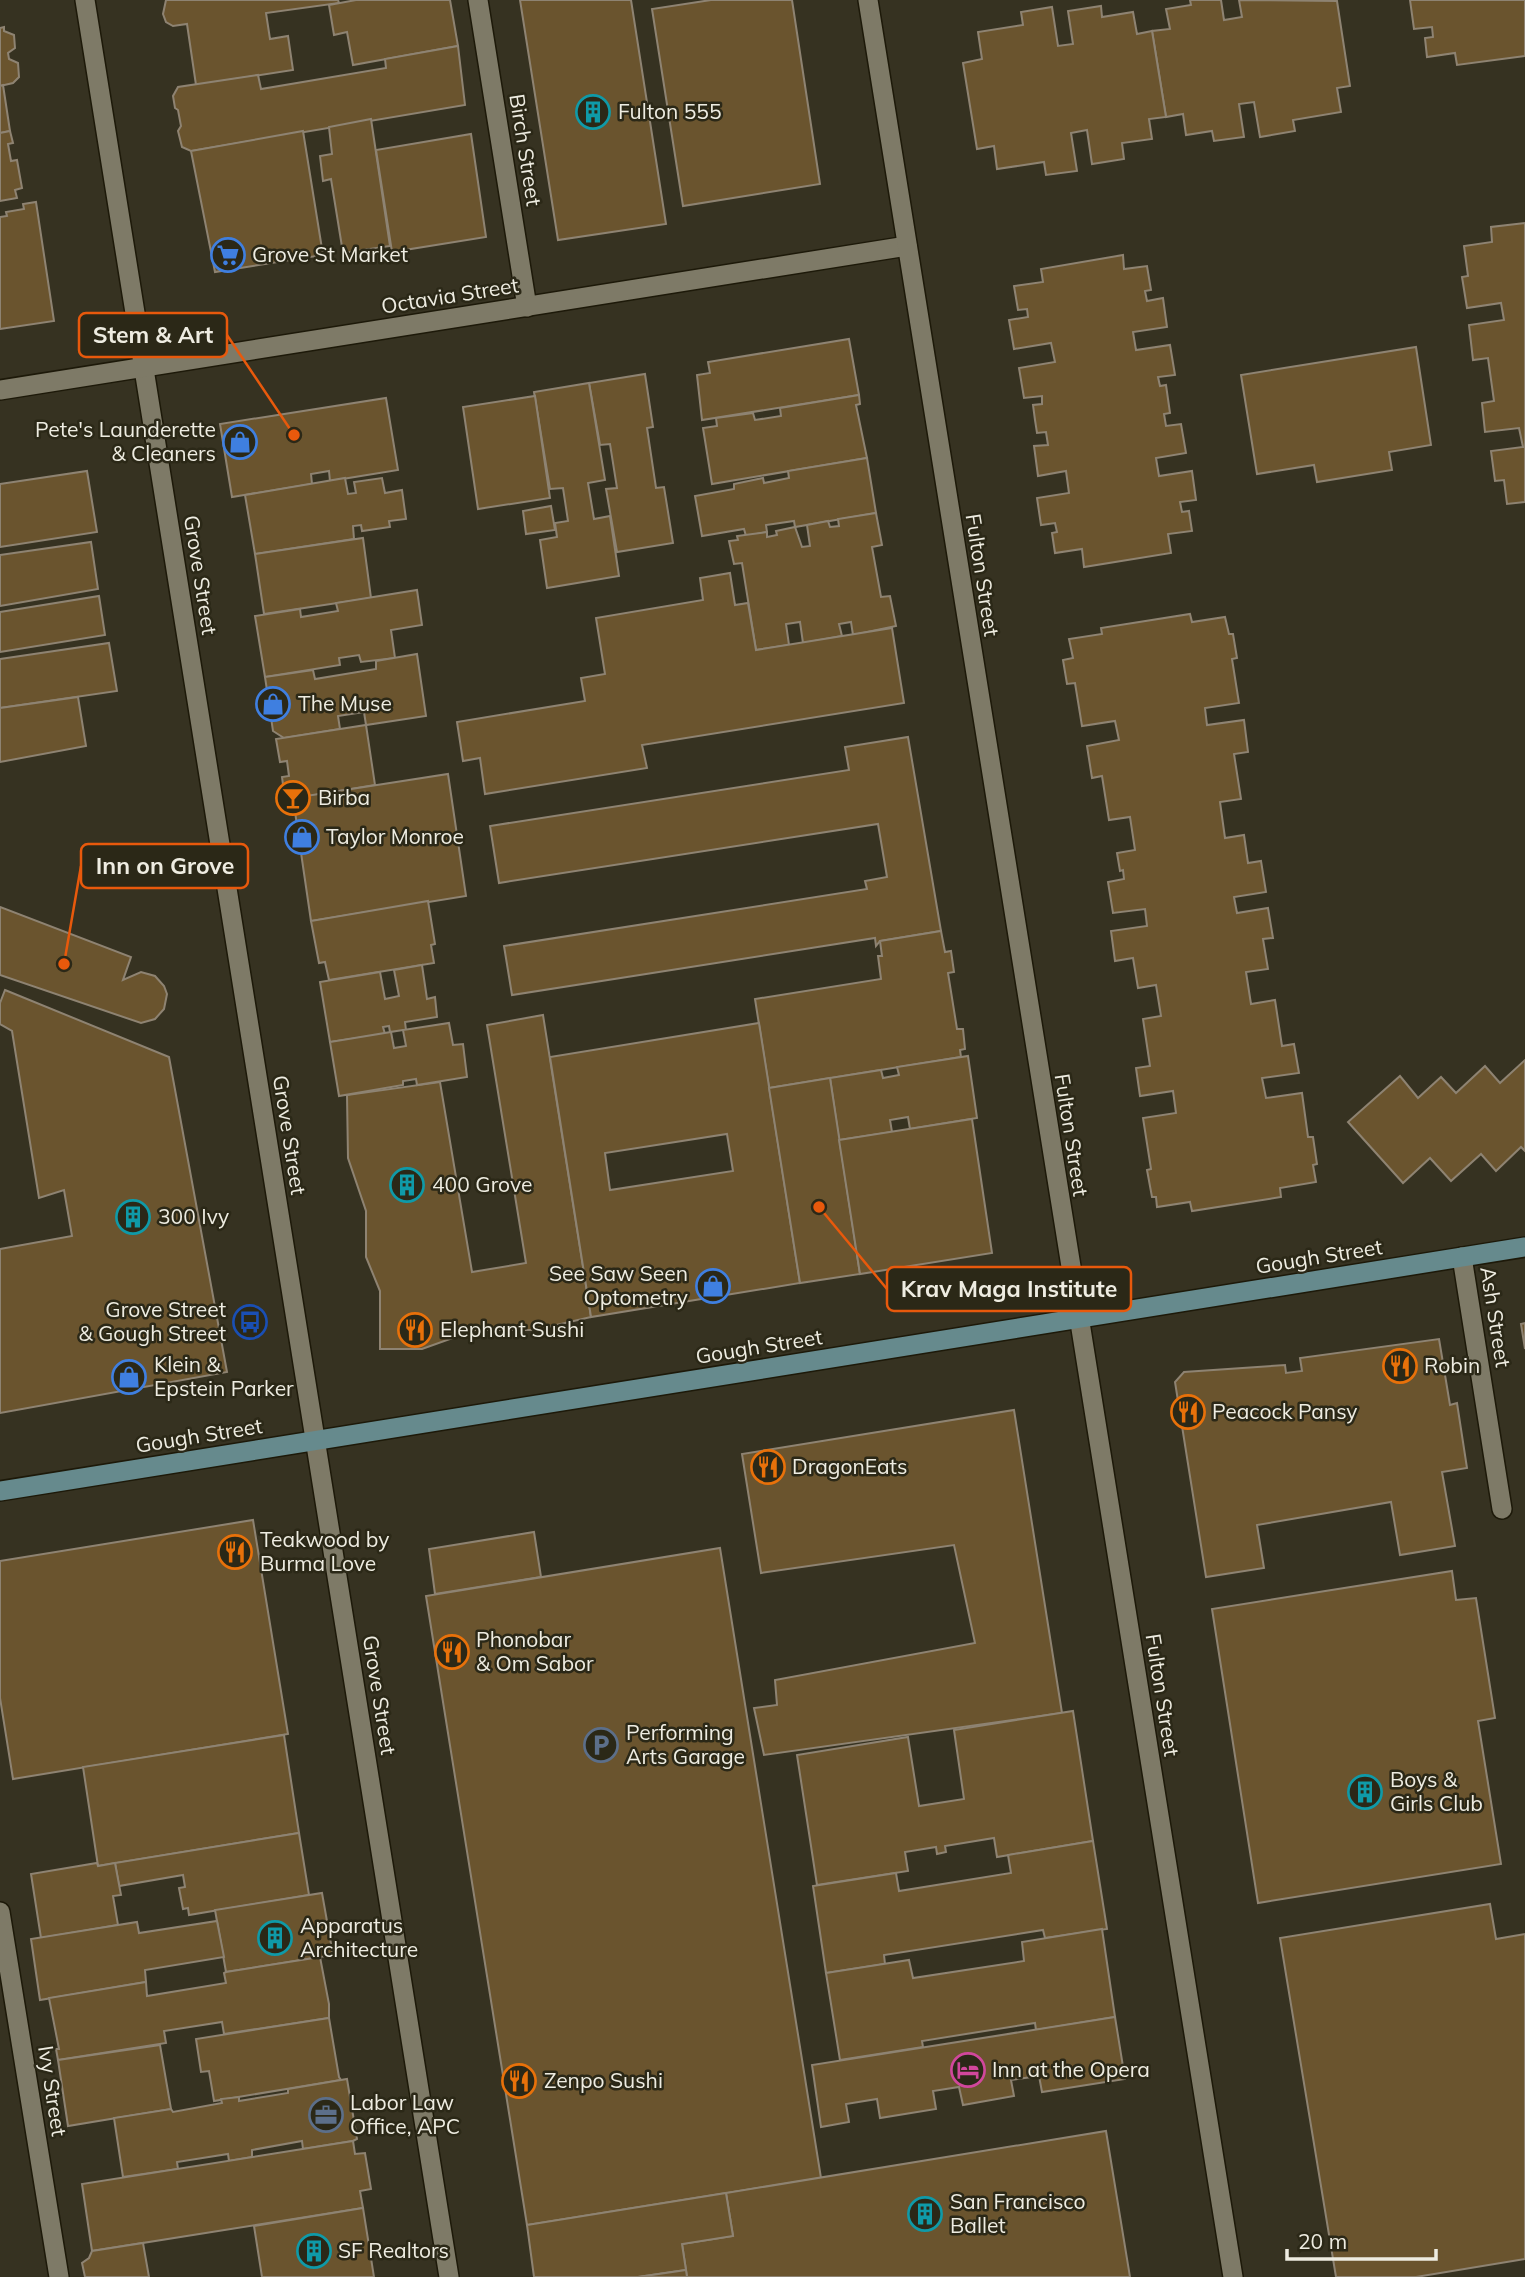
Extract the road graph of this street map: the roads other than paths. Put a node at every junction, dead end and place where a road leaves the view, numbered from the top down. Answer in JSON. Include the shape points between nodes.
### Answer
{"nodes":[{"id":1,"x":85,"y":0,"type":"edge"},
{"id":2,"x":478,"y":0,"type":"edge"},
{"id":3,"x":868,"y":0,"type":"edge"},
{"id":4,"x":907,"y":246,"type":"junction"},
{"id":5,"x":527,"y":307,"type":"junction"},
{"id":6,"x":144,"y":368,"type":"junction"},
{"id":7,"x":0,"y":390,"type":"edge"},
{"id":8,"x":1525,"y":1247,"type":"edge"},
{"id":9,"x":1462,"y":1257,"type":"junction"},
{"id":10,"x":1078,"y":1319,"type":"junction"},
{"id":11,"x":315,"y":1440,"type":"junction"},
{"id":12,"x":0,"y":1491,"type":"edge"},
{"id":13,"x":1502,"y":1509,"type":"dead end"},
{"id":14,"x":0,"y":1912,"type":"edge"},
{"id":15,"x":59,"y":2277,"type":"edge"},
{"id":16,"x":449,"y":2277,"type":"edge"},
{"id":17,"x":1233,"y":2277,"type":"edge"}],
"edges":[{"from":1,"to":6,"type":"street","name":"Grove Street"},
{"from":2,"to":5,"type":"street","name":"Birch Street"},
{"from":3,"to":4,"type":"street","name":"Fulton Street"},
{"from":4,"to":5,"type":"street","name":"Octavia Street"},
{"from":4,"to":10,"type":"street","name":"Fulton Street"},
{"from":5,"to":6,"type":"street","name":"Octavia Street"},
{"from":6,"to":7,"type":"street","name":"Octavia Street"},
{"from":6,"to":11,"type":"street","name":"Grove Street"},
{"from":8,"to":9,"type":"main road","name":"Gough Street"},
{"from":9,"to":10,"type":"main road","name":"Gough Street"},
{"from":9,"to":13,"type":"street","name":"Ash Street"},
{"from":10,"to":11,"type":"main road","name":"Gough Street"},
{"from":10,"to":17,"type":"street","name":"Fulton Street"},
{"from":11,"to":12,"type":"main road","name":"Gough Street"},
{"from":11,"to":16,"type":"street","name":"Grove Street"},
{"from":14,"to":15,"type":"street","name":"Ivy Street"}]}
